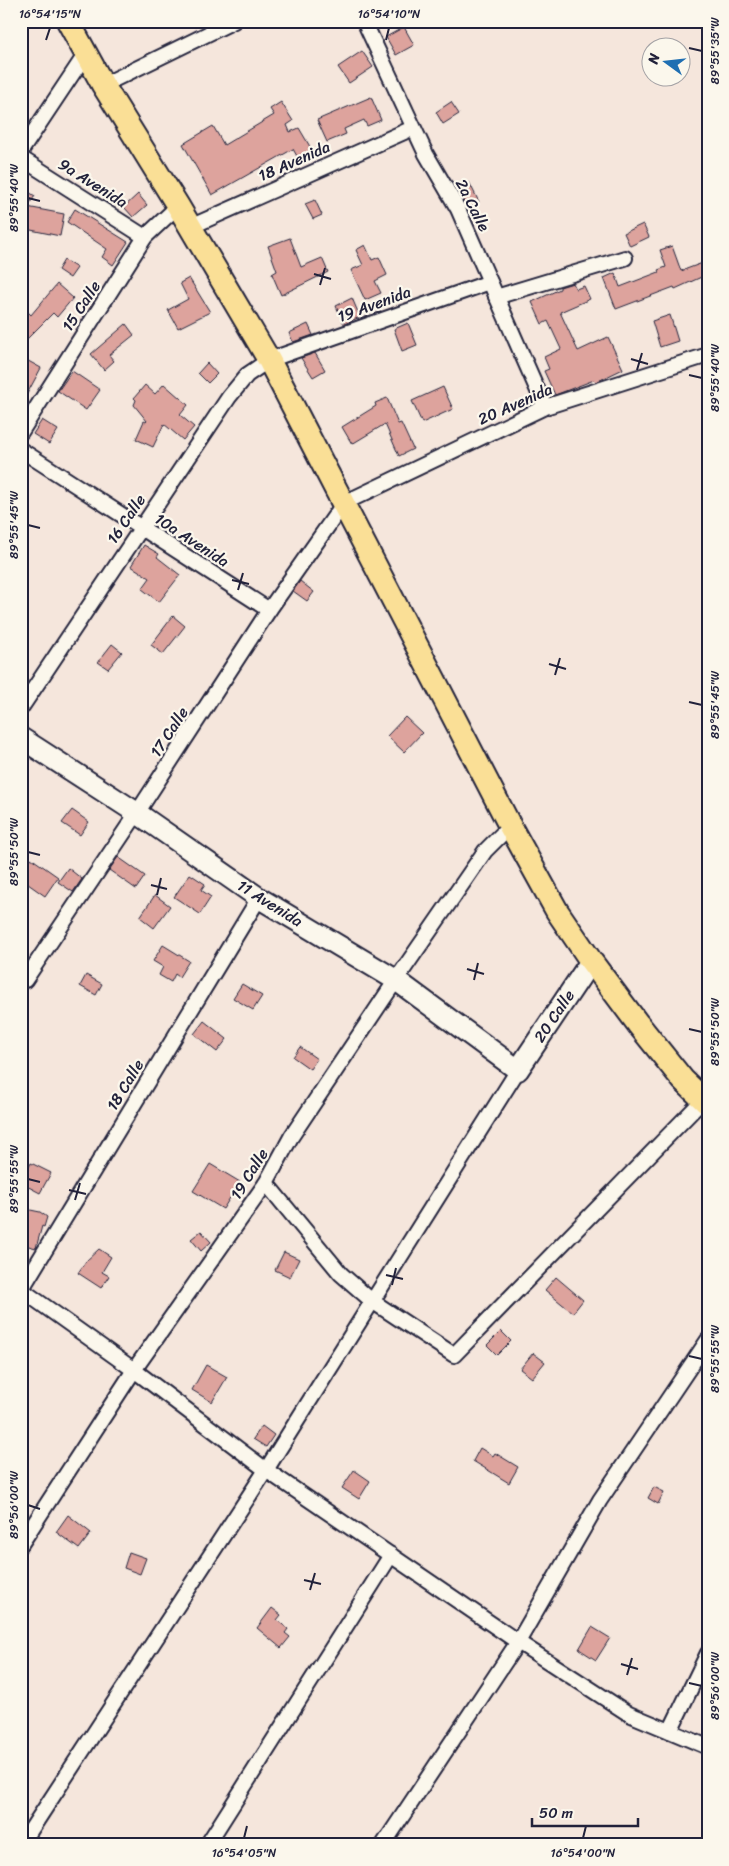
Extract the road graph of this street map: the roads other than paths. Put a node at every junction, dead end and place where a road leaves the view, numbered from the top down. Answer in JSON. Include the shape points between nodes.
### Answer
{"nodes":[{"id":1,"x":68,"y":21,"type":"edge"},
{"id":2,"x":234,"y":21,"type":"edge"},
{"id":3,"x":364,"y":21,"type":"edge"},
{"id":4,"x":86,"y":55,"type":"junction"},
{"id":5,"x":103,"y":85,"type":"junction"},
{"id":6,"x":413,"y":128,"type":"junction"},
{"id":7,"x":21,"y":151,"type":"edge"},
{"id":8,"x":21,"y":158,"type":"edge"},
{"id":9,"x":178,"y":206,"type":"junction"},
{"id":10,"x":190,"y":227,"type":"junction"},
{"id":11,"x":146,"y":237,"type":"junction"},
{"id":12,"x":626,"y":258,"type":"dead end"},
{"id":13,"x":490,"y":282,"type":"junction"},
{"id":14,"x":496,"y":297,"type":"junction"},
{"id":15,"x":708,"y":355,"type":"edge"},
{"id":16,"x":269,"y":360,"type":"junction"},
{"id":17,"x":545,"y":407,"type":"junction"},
{"id":18,"x":21,"y":432,"type":"edge"},
{"id":19,"x":21,"y":450,"type":"edge"},
{"id":20,"x":344,"y":503,"type":"junction"},
{"id":21,"x":141,"y":528,"type":"junction"},
{"id":22,"x":269,"y":610,"type":"junction"},
{"id":23,"x":21,"y":708,"type":"edge"},
{"id":24,"x":21,"y":738,"type":"edge"},
{"id":25,"x":137,"y":813,"type":"junction"},
{"id":26,"x":510,"y":826,"type":"junction"},
{"id":27,"x":259,"y":898,"type":"junction"},
{"id":28,"x":591,"y":961,"type":"junction"},
{"id":29,"x":25,"y":980,"type":"dead end"},
{"id":30,"x":396,"y":980,"type":"junction"},
{"id":31,"x":518,"y":1070,"type":"junction"},
{"id":32,"x":706,"y":1102,"type":"edge"},
{"id":33,"x":266,"y":1182,"type":"junction"},
{"id":34,"x":21,"y":1290,"type":"edge"},
{"id":35,"x":372,"y":1301,"type":"junction"},
{"id":36,"x":708,"y":1340,"type":"edge"},
{"id":37,"x":134,"y":1370,"type":"junction"},
{"id":38,"x":266,"y":1470,"type":"junction"},
{"id":39,"x":21,"y":1544,"type":"edge"},
{"id":40,"x":391,"y":1555,"type":"junction"},
{"id":41,"x":518,"y":1642,"type":"junction"},
{"id":42,"x":708,"y":1653,"type":"edge"},
{"id":43,"x":670,"y":1731,"type":"junction"},
{"id":44,"x":708,"y":1748,"type":"edge"},
{"id":45,"x":22,"y":1845,"type":"edge"},
{"id":46,"x":207,"y":1845,"type":"edge"},
{"id":47,"x":384,"y":1845,"type":"edge"}],
"edges":[{"from":1,"to":4,"type":"main road"},
{"from":2,"to":5,"type":"street"},
{"from":3,"to":6,"type":"street","name":"2a Calle"},
{"from":4,"to":5,"type":"main road"},
{"from":4,"to":7,"type":"street"},
{"from":5,"to":9,"type":"main road"},
{"from":6,"to":10,"type":"street","name":"18 Avenida"},
{"from":6,"to":13,"type":"street","name":"2a Calle","via":[[458,209]]},
{"from":8,"to":11,"type":"street","name":"9a Avenida"},
{"from":9,"to":10,"type":"main road"},
{"from":9,"to":11,"type":"street","name":"15 Calle"},
{"from":10,"to":16,"type":"main road"},
{"from":11,"to":18,"type":"street","name":"15 Calle"},
{"from":12,"to":14,"type":"street"},
{"from":13,"to":14,"type":"street","name":"2a Calle"},
{"from":13,"to":16,"type":"street","name":"19 Avenida"},
{"from":14,"to":17,"type":"street","name":"2a Calle"},
{"from":15,"to":17,"type":"street","name":"20 Avenida"},
{"from":16,"to":20,"type":"main road"},
{"from":16,"to":21,"type":"street","name":"16 Calle","via":[[247,375],[229,397]]},
{"from":17,"to":20,"type":"street","name":"20 Avenida"},
{"from":19,"to":21,"type":"street","name":"10a Avenida"},
{"from":20,"to":22,"type":"street","name":"17 Calle"},
{"from":20,"to":26,"type":"main road"},
{"from":21,"to":22,"type":"street","name":"10a Avenida"},
{"from":21,"to":23,"type":"street","name":"16 Calle"},
{"from":22,"to":25,"type":"street","name":"17 Calle"},
{"from":24,"to":25,"type":"street","name":"11 Avenida"},
{"from":25,"to":27,"type":"street","name":"11 Avenida"},
{"from":25,"to":29,"type":"street","name":"17 Calle"},
{"from":26,"to":28,"type":"main road","via":[[557,911]]},
{"from":26,"to":30,"type":"street","name":"19 Calle","via":[[485,851]]},
{"from":27,"to":30,"type":"street","name":"11 Avenida"},
{"from":27,"to":34,"type":"street","name":"18 Calle"},
{"from":28,"to":31,"type":"street","name":"20 Calle"},
{"from":28,"to":32,"type":"main road","via":[[672,1066]]},
{"from":30,"to":31,"type":"street","name":"11 Avenida"},
{"from":30,"to":33,"type":"street","name":"19 Calle","via":[[291,1137]]},
{"from":31,"to":35,"type":"street"},
{"from":32,"to":35,"type":"street","via":[[454,1355]]},
{"from":33,"to":35,"type":"street","via":[[341,1274]]},
{"from":33,"to":37,"type":"street","name":"19 Calle"},
{"from":34,"to":37,"type":"street"},
{"from":35,"to":38,"type":"street"},
{"from":36,"to":41,"type":"street","via":[[600,1500]]},
{"from":37,"to":38,"type":"street"},
{"from":37,"to":39,"type":"street","name":"19 Calle"},
{"from":38,"to":40,"type":"street"},
{"from":38,"to":45,"type":"street"},
{"from":40,"to":41,"type":"street"},
{"from":40,"to":46,"type":"street"},
{"from":41,"to":43,"type":"street","via":[[629,1714]]},
{"from":41,"to":47,"type":"street"},
{"from":42,"to":43,"type":"street"},
{"from":43,"to":44,"type":"street"}]}
